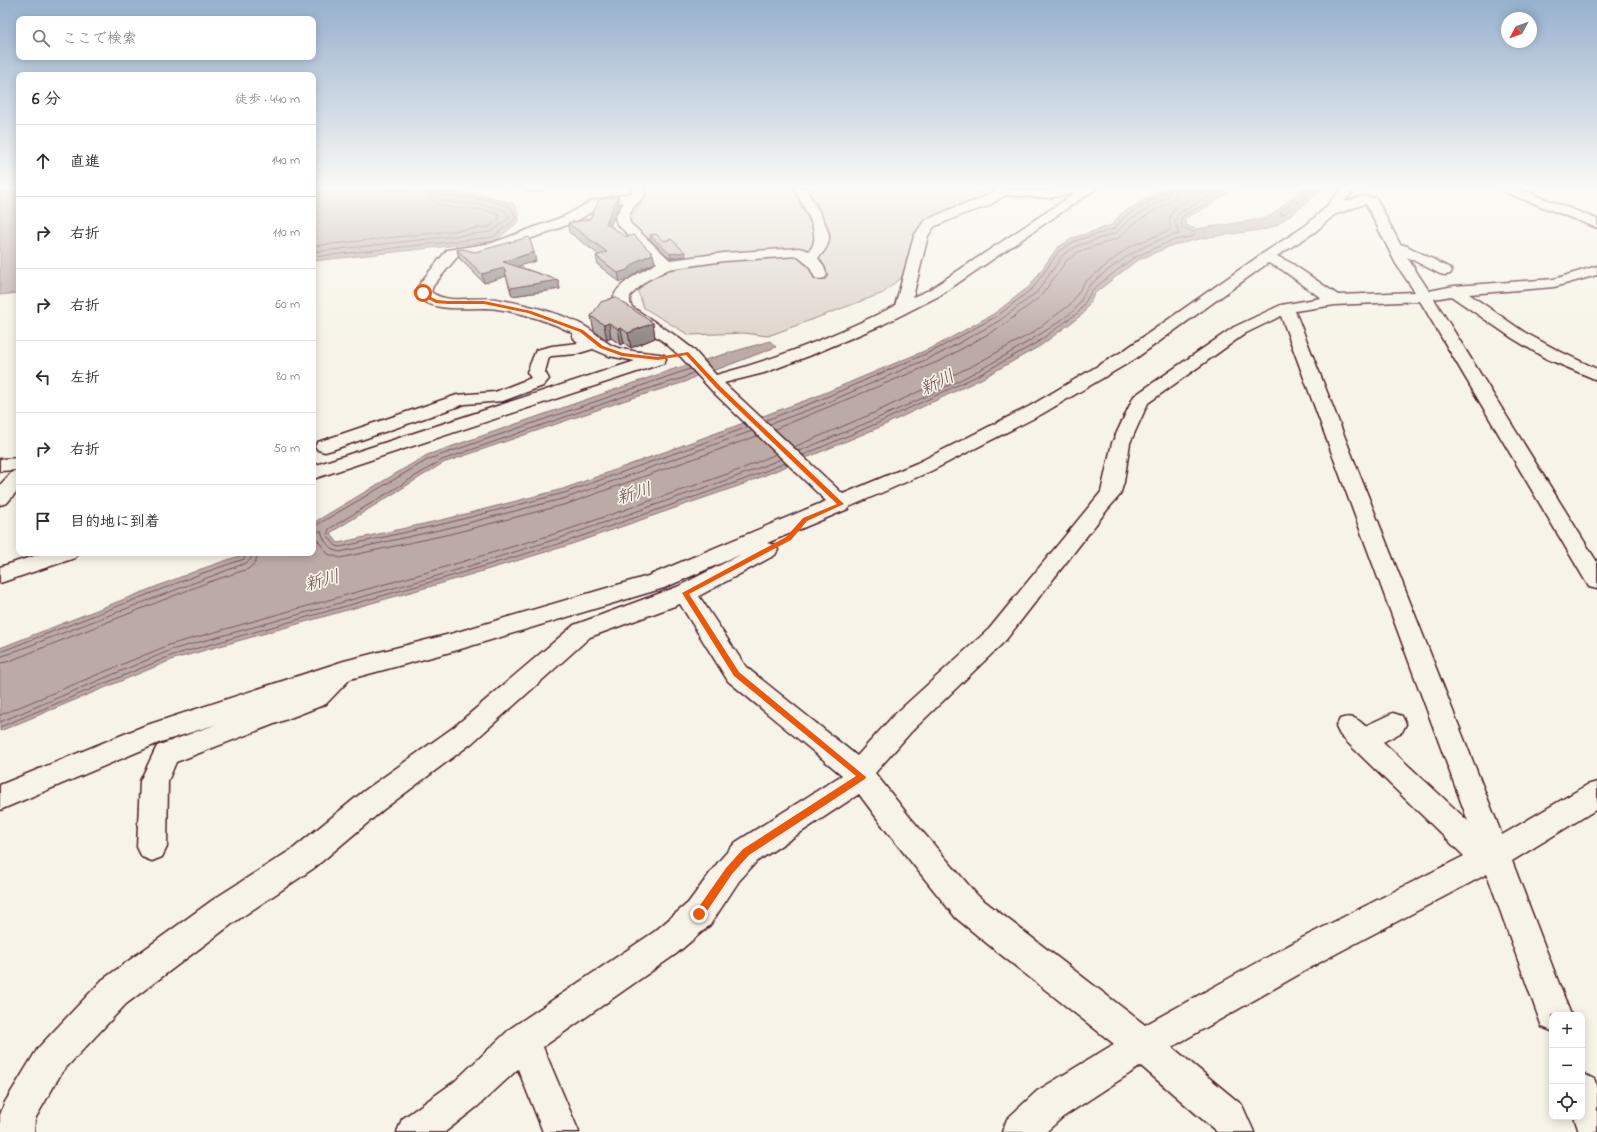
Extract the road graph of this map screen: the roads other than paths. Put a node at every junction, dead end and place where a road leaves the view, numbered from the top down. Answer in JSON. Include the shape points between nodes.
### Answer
{"nodes":[{"id":1,"x":511,"y":241,"type":"edge"},
{"id":2,"x":642,"y":241,"type":"edge"},
{"id":3,"x":821,"y":241,"type":"edge"},
{"id":4,"x":921,"y":241,"type":"edge"},
{"id":5,"x":1012,"y":241,"type":"edge"},
{"id":6,"x":1292,"y":241,"type":"edge"},
{"id":7,"x":1391,"y":241,"type":"edge"},
{"id":8,"x":1394,"y":247,"type":"junction"},
{"id":9,"x":1267,"y":257,"type":"junction"},
{"id":10,"x":809,"y":258,"type":"junction"},
{"id":11,"x":664,"y":265,"type":"junction"},
{"id":12,"x":1597,"y":270,"type":"edge"},
{"id":13,"x":820,"y":275,"type":"dead end"},
{"id":14,"x":627,"y":290,"type":"junction"},
{"id":15,"x":1457,"y":291,"type":"junction"},
{"id":16,"x":1425,"y":296,"type":"junction"},
{"id":17,"x":1335,"y":300,"type":"junction"},
{"id":18,"x":608,"y":301,"type":"edge"},
{"id":19,"x":903,"y":307,"type":"junction"},
{"id":20,"x":1286,"y":308,"type":"junction"},
{"id":21,"x":585,"y":328,"type":"junction"},
{"id":22,"x":690,"y":357,"type":"junction"},
{"id":23,"x":658,"y":358,"type":"junction"},
{"id":24,"x":1597,"y":375,"type":"edge"},
{"id":25,"x":713,"y":382,"type":"junction"},
{"id":26,"x":481,"y":418,"type":"junction"},
{"id":27,"x":319,"y":447,"type":"edge"},
{"id":28,"x":16,"y":464,"type":"edge"},
{"id":29,"x":0,"y":465,"type":"edge"},
{"id":30,"x":316,"y":472,"type":"edge"},
{"id":31,"x":16,"y":479,"type":"edge"},
{"id":32,"x":0,"y":498,"type":"edge"},
{"id":33,"x":836,"y":500,"type":"junction"},
{"id":34,"x":805,"y":520,"type":"junction"},
{"id":35,"x":58,"y":556,"type":"edge"},
{"id":36,"x":0,"y":575,"type":"edge"},
{"id":37,"x":1597,"y":581,"type":"edge"},
{"id":38,"x":685,"y":593,"type":"junction"},
{"id":39,"x":344,"y":671,"type":"junction"},
{"id":40,"x":1393,"y":724,"type":"dead end"},
{"id":41,"x":860,"y":775,"type":"junction"},
{"id":42,"x":1597,"y":794,"type":"edge"},
{"id":43,"x":0,"y":798,"type":"edge"},
{"id":44,"x":152,"y":847,"type":"dead end"},
{"id":45,"x":1492,"y":857,"type":"junction"},
{"id":46,"x":1553,"y":1012,"type":"edge"},
{"id":47,"x":523,"y":1040,"type":"junction"},
{"id":48,"x":1143,"y":1045,"type":"junction"},
{"id":49,"x":1585,"y":1099,"type":"edge"},
{"id":50,"x":11,"y":1124,"type":"edge"},
{"id":51,"x":415,"y":1132,"type":"edge"},
{"id":52,"x":561,"y":1132,"type":"edge"},
{"id":53,"x":1020,"y":1132,"type":"edge"},
{"id":54,"x":1236,"y":1132,"type":"edge"},
{"id":55,"x":1597,"y":1132,"type":"edge"}],
"edges":[{"from":1,"to":21,"type":"street","via":[[495,247],[452,253],[423,290],[426,296],[448,303],[496,304]]},
{"from":2,"to":11,"type":"street"},
{"from":3,"to":10,"type":"street","via":[[818,251]]},
{"from":4,"to":19,"type":"street"},
{"from":5,"to":19,"type":"street","via":[[934,293]]},
{"from":6,"to":9,"type":"street"},
{"from":7,"to":8,"type":"street"},
{"from":8,"to":15,"type":"street","via":[[1452,269],[1443,276],[1459,284]]},
{"from":8,"to":16,"type":"street"},
{"from":9,"to":17,"type":"street","via":[[1286,266]]},
{"from":9,"to":33,"type":"street","via":[[1129,355],[1036,410],[924,467]]},
{"from":10,"to":11,"type":"street","via":[[798,252],[746,255]]},
{"from":10,"to":13,"type":"street","via":[[820,271]]},
{"from":11,"to":14,"type":"street","via":[[638,280]]},
{"from":12,"to":15,"type":"street","via":[[1554,283]]},
{"from":14,"to":18,"type":"street"},
{"from":14,"to":22,"type":"street","via":[[622,296],[626,310],[670,339]]},
{"from":15,"to":16,"type":"street"},
{"from":15,"to":24,"type":"street","via":[[1518,335],[1550,354]]},
{"from":16,"to":17,"type":"street"},
{"from":16,"to":37,"type":"street"},
{"from":17,"to":20,"type":"street"},
{"from":19,"to":25,"type":"street","via":[[876,322],[803,352]]},
{"from":20,"to":41,"type":"street","via":[[1219,343],[1140,400],[1122,443],[1110,495],[997,635],[902,724]]},
{"from":20,"to":45,"type":"street"},
{"from":21,"to":23,"type":"street","via":[[602,347],[622,354]]},
{"from":21,"to":27,"type":"street","via":[[581,337],[587,346],[542,354],[536,372],[540,379],[537,382],[497,397],[462,399]]},
{"from":22,"to":23,"type":"street"},
{"from":22,"to":25,"type":"street"},
{"from":23,"to":26,"type":"street"},
{"from":25,"to":33,"type":"street"},
{"from":26,"to":27,"type":"street","via":[[453,421],[340,446]]},
{"from":26,"to":30,"type":"street"},
{"from":28,"to":29,"type":"street"},
{"from":31,"to":32,"type":"street"},
{"from":33,"to":34,"type":"street"},
{"from":34,"to":38,"type":"street","via":[[789,538]]},
{"from":34,"to":39,"type":"street","via":[[656,582],[454,642]]},
{"from":35,"to":36,"type":"street"},
{"from":38,"to":41,"type":"street","via":[[737,674]]},
{"from":38,"to":50,"type":"street","via":[[582,631],[463,735],[374,800],[304,858],[225,910],[114,992],[50,1060]]},
{"from":39,"to":43,"type":"street","via":[[153,734]]},
{"from":39,"to":44,"type":"street","via":[[316,697],[166,754],[154,781]]},
{"from":40,"to":45,"type":"street","via":[[1356,733]]},
{"from":41,"to":47,"type":"street","via":[[746,852],[729,871],[699,914],[665,943]]},
{"from":41,"to":48,"type":"street","via":[[967,907]]},
{"from":42,"to":45,"type":"street"},
{"from":45,"to":46,"type":"street"},
{"from":45,"to":48,"type":"street","via":[[1314,949]]},
{"from":47,"to":51,"type":"street","via":[[466,1094]]},
{"from":47,"to":52,"type":"street"},
{"from":48,"to":53,"type":"street","via":[[1050,1104]]},
{"from":48,"to":54,"type":"street","via":[[1229,1118]]},
{"from":49,"to":55,"type":"street"}]}
